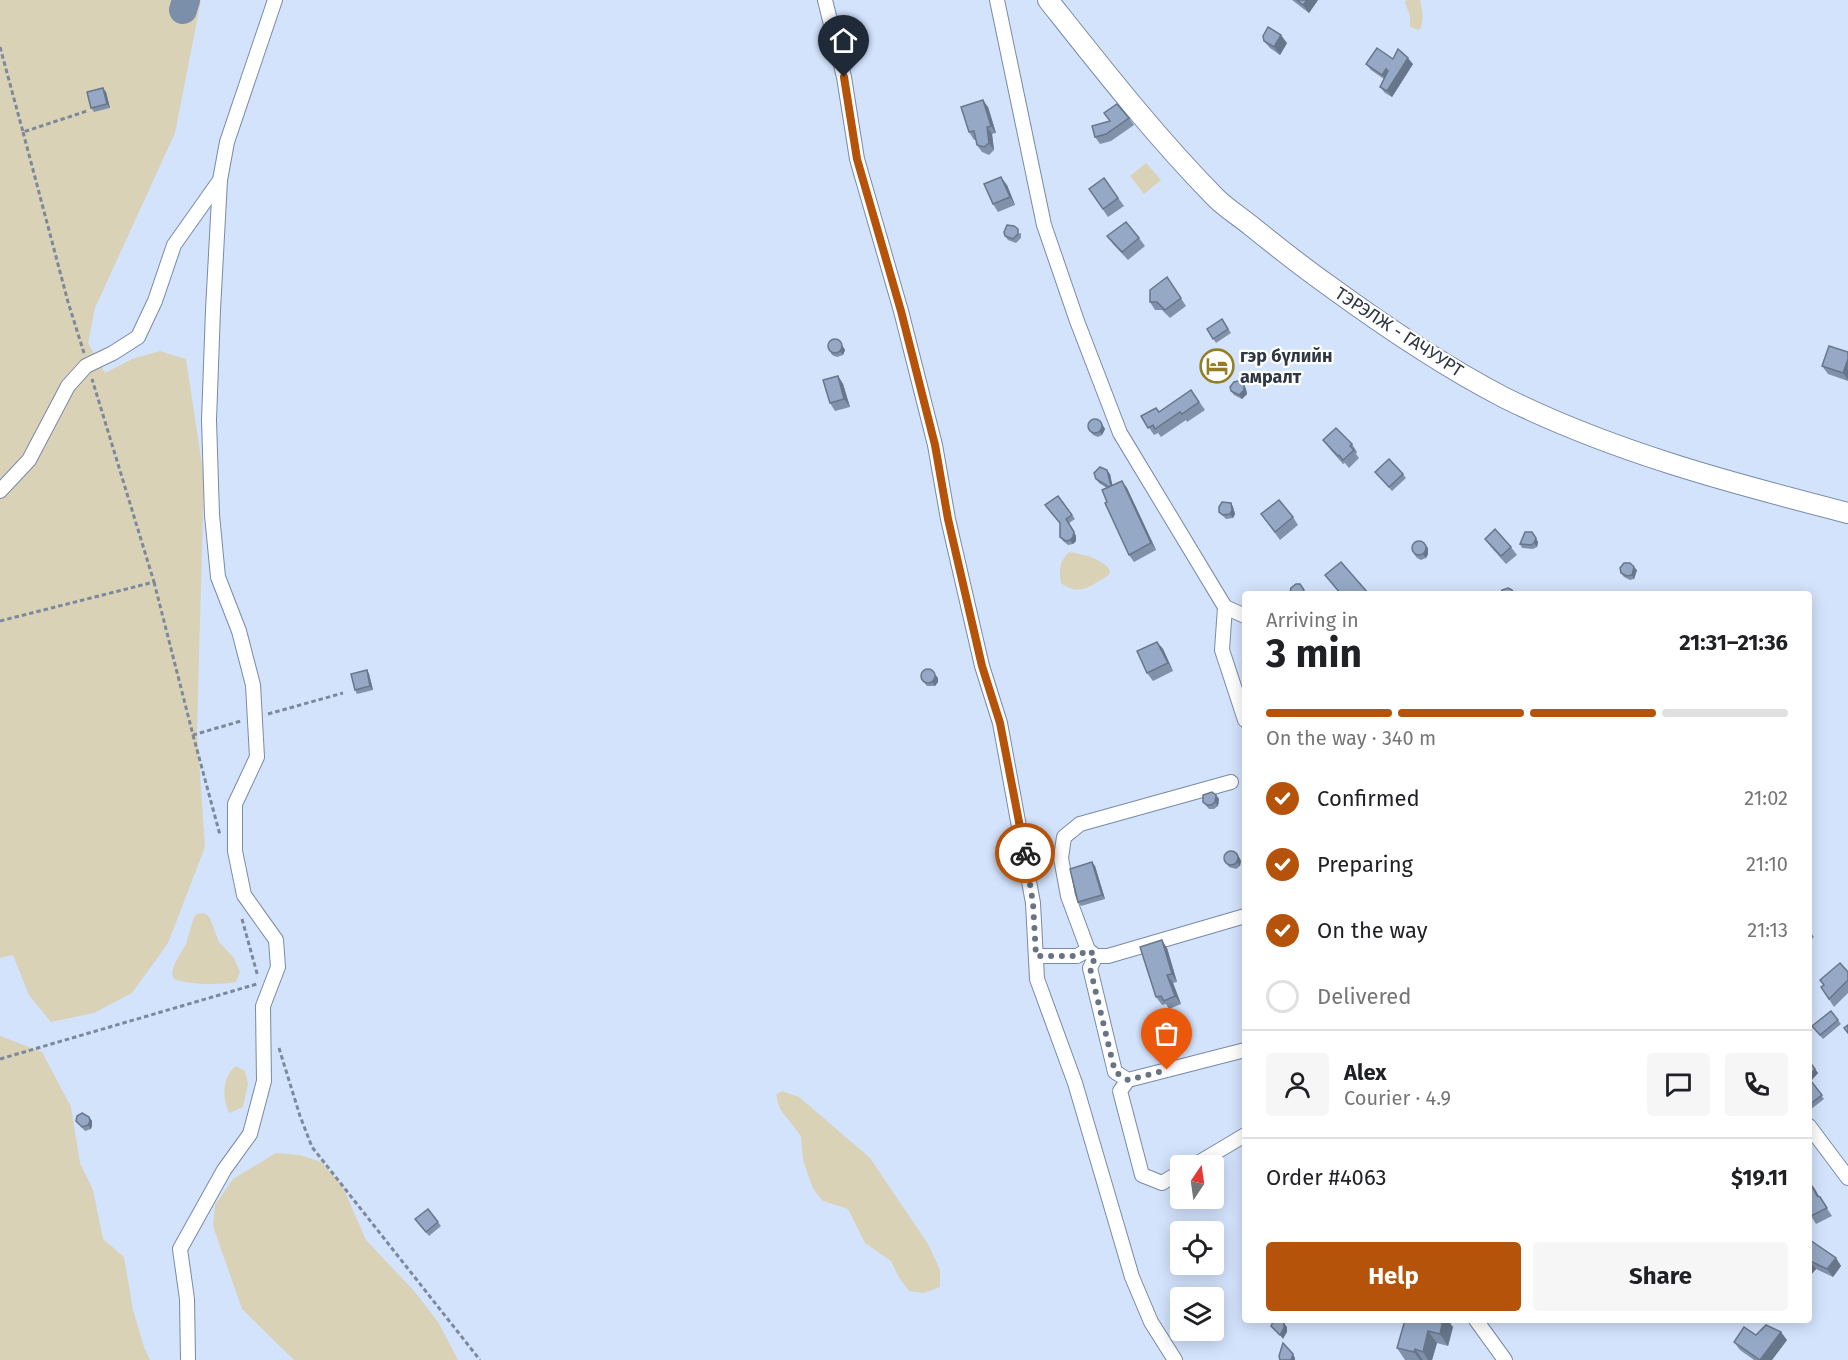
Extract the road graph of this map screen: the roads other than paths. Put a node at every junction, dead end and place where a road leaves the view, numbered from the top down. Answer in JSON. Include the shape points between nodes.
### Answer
{"nodes":[{"id":1,"x":275,"y":0,"type":"edge"},
{"id":2,"x":825,"y":0,"type":"edge"},
{"id":3,"x":997,"y":0,"type":"edge"},
{"id":4,"x":1048,"y":0,"type":"edge"},
{"id":5,"x":220,"y":180,"type":"junction"},
{"id":6,"x":0,"y":491,"type":"edge"},
{"id":7,"x":1848,"y":513,"type":"edge"},
{"id":8,"x":1225,"y":607,"type":"junction"},
{"id":9,"x":1242,"y":615,"type":"edge"},
{"id":10,"x":1242,"y":711,"type":"edge"},
{"id":11,"x":1231,"y":782,"type":"dead end"},
{"id":12,"x":1242,"y":917,"type":"edge"},
{"id":13,"x":1092,"y":953,"type":"junction"},
{"id":14,"x":1036,"y":956,"type":"junction"},
{"id":15,"x":1242,"y":1051,"type":"edge"},
{"id":16,"x":1128,"y":1080,"type":"junction"},
{"id":17,"x":1812,"y":1130,"type":"edge"},
{"id":18,"x":1242,"y":1137,"type":"edge"},
{"id":19,"x":1211,"y":1155,"type":"edge"},
{"id":20,"x":1170,"y":1178,"type":"edge"},
{"id":21,"x":1848,"y":1178,"type":"edge"},
{"id":22,"x":1478,"y":1323,"type":"edge"},
{"id":23,"x":188,"y":1360,"type":"edge"},
{"id":24,"x":1175,"y":1360,"type":"edge"},
{"id":25,"x":1505,"y":1360,"type":"edge"}],
"edges":[{"from":1,"to":5,"type":"street","via":[[227,142]]},
{"from":2,"to":14,"type":"street","via":[[844,77],[857,159],[935,445],[982,666],[1000,723],[1033,903]]},
{"from":3,"to":8,"type":"street","via":[[1044,225],[1077,321],[1120,433]]},
{"from":4,"to":7,"type":"main road","name":"ТЭРЭЛЖ - ГАЧУУРТ","via":[[1134,108],[1218,199],[1295,262],[1371,316],[1504,397],[1565,425],[1635,453]]},
{"from":5,"to":6,"type":"street","via":[[174,245],[155,302],[138,337],[86,366],[68,386],[29,460]]},
{"from":5,"to":23,"type":"street","via":[[209,420],[212,515],[218,577],[253,685],[257,757],[234,804],[235,851],[244,895],[276,940],[278,967],[263,1006],[264,1081],[250,1134],[224,1170],[180,1249],[187,1299]]},
{"from":8,"to":9,"type":"street"},
{"from":8,"to":10,"type":"street","via":[[1222,650]]},
{"from":11,"to":13,"type":"street","via":[[1080,824],[1064,837],[1061,858],[1068,896]]},
{"from":12,"to":13,"type":"street","via":[[1108,956]]},
{"from":13,"to":14,"type":"street"},
{"from":13,"to":16,"type":"street","via":[[1090,968],[1115,1072]]},
{"from":14,"to":24,"type":"street","via":[[1038,979],[1075,1083],[1132,1277],[1151,1322]]},
{"from":15,"to":16,"type":"street"},
{"from":16,"to":20,"type":"street","via":[[1120,1090],[1142,1176],[1162,1183]]},
{"from":17,"to":21,"type":"street"},
{"from":18,"to":19,"type":"street"},
{"from":22,"to":25,"type":"street"}]}
